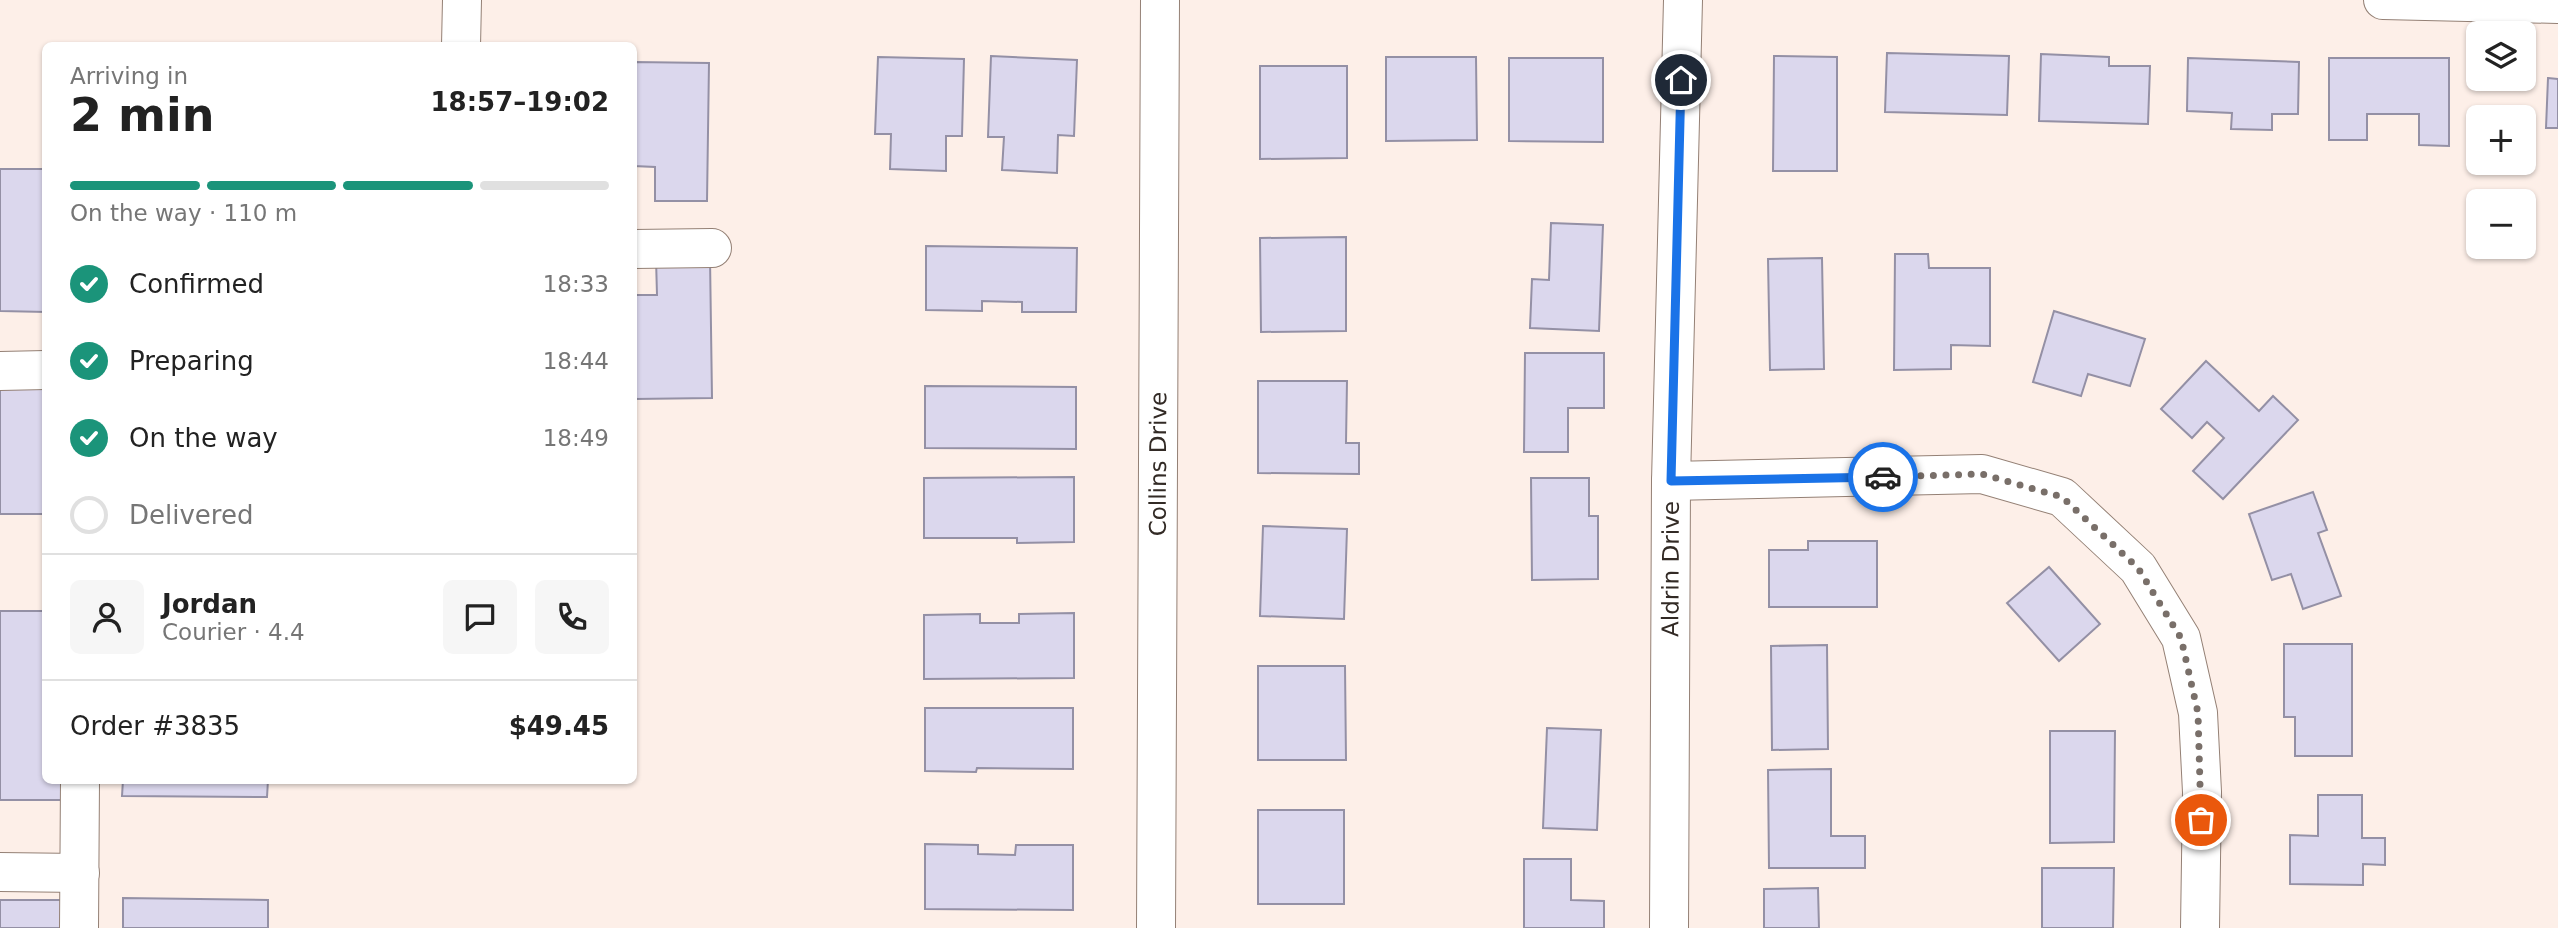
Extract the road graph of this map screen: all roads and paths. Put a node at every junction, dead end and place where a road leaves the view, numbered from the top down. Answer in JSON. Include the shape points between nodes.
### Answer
{"nodes":[{"id":1,"x":462,"y":0,"type":"edge"},
{"id":2,"x":1160,"y":0,"type":"edge"},
{"id":3,"x":1683,"y":0,"type":"edge"},
{"id":4,"x":2383,"y":0,"type":"edge"},
{"id":5,"x":2558,"y":4,"type":"edge"},
{"id":6,"x":461,"y":42,"type":"edge"},
{"id":7,"x":712,"y":248,"type":"dead end"},
{"id":8,"x":637,"y":249,"type":"edge"},
{"id":9,"x":0,"y":370,"type":"edge"},
{"id":10,"x":42,"y":370,"type":"edge"},
{"id":11,"x":1671,"y":481,"type":"junction"},
{"id":12,"x":80,"y":784,"type":"edge"},
{"id":13,"x":0,"y":872,"type":"edge"},
{"id":14,"x":80,"y":873,"type":"junction"},
{"id":15,"x":79,"y":928,"type":"edge"},
{"id":16,"x":1156,"y":928,"type":"edge"},
{"id":17,"x":1669,"y":928,"type":"edge"},
{"id":18,"x":2200,"y":928,"type":"edge"}],
"edges":[{"from":1,"to":6,"type":"street"},
{"from":2,"to":16,"type":"street","name":"Collins Drive"},
{"from":3,"to":11,"type":"street","name":"Aldrin Drive"},
{"from":4,"to":5,"type":"street"},
{"from":7,"to":8,"type":"street"},
{"from":9,"to":10,"type":"street"},
{"from":11,"to":17,"type":"street","name":"Aldrin Drive"},
{"from":11,"to":18,"type":"street","via":[[1982,474],[2062,497],[2138,568],[2181,638],[2198,713]]},
{"from":12,"to":14,"type":"street"},
{"from":13,"to":14,"type":"street"},
{"from":14,"to":15,"type":"street"}]}
